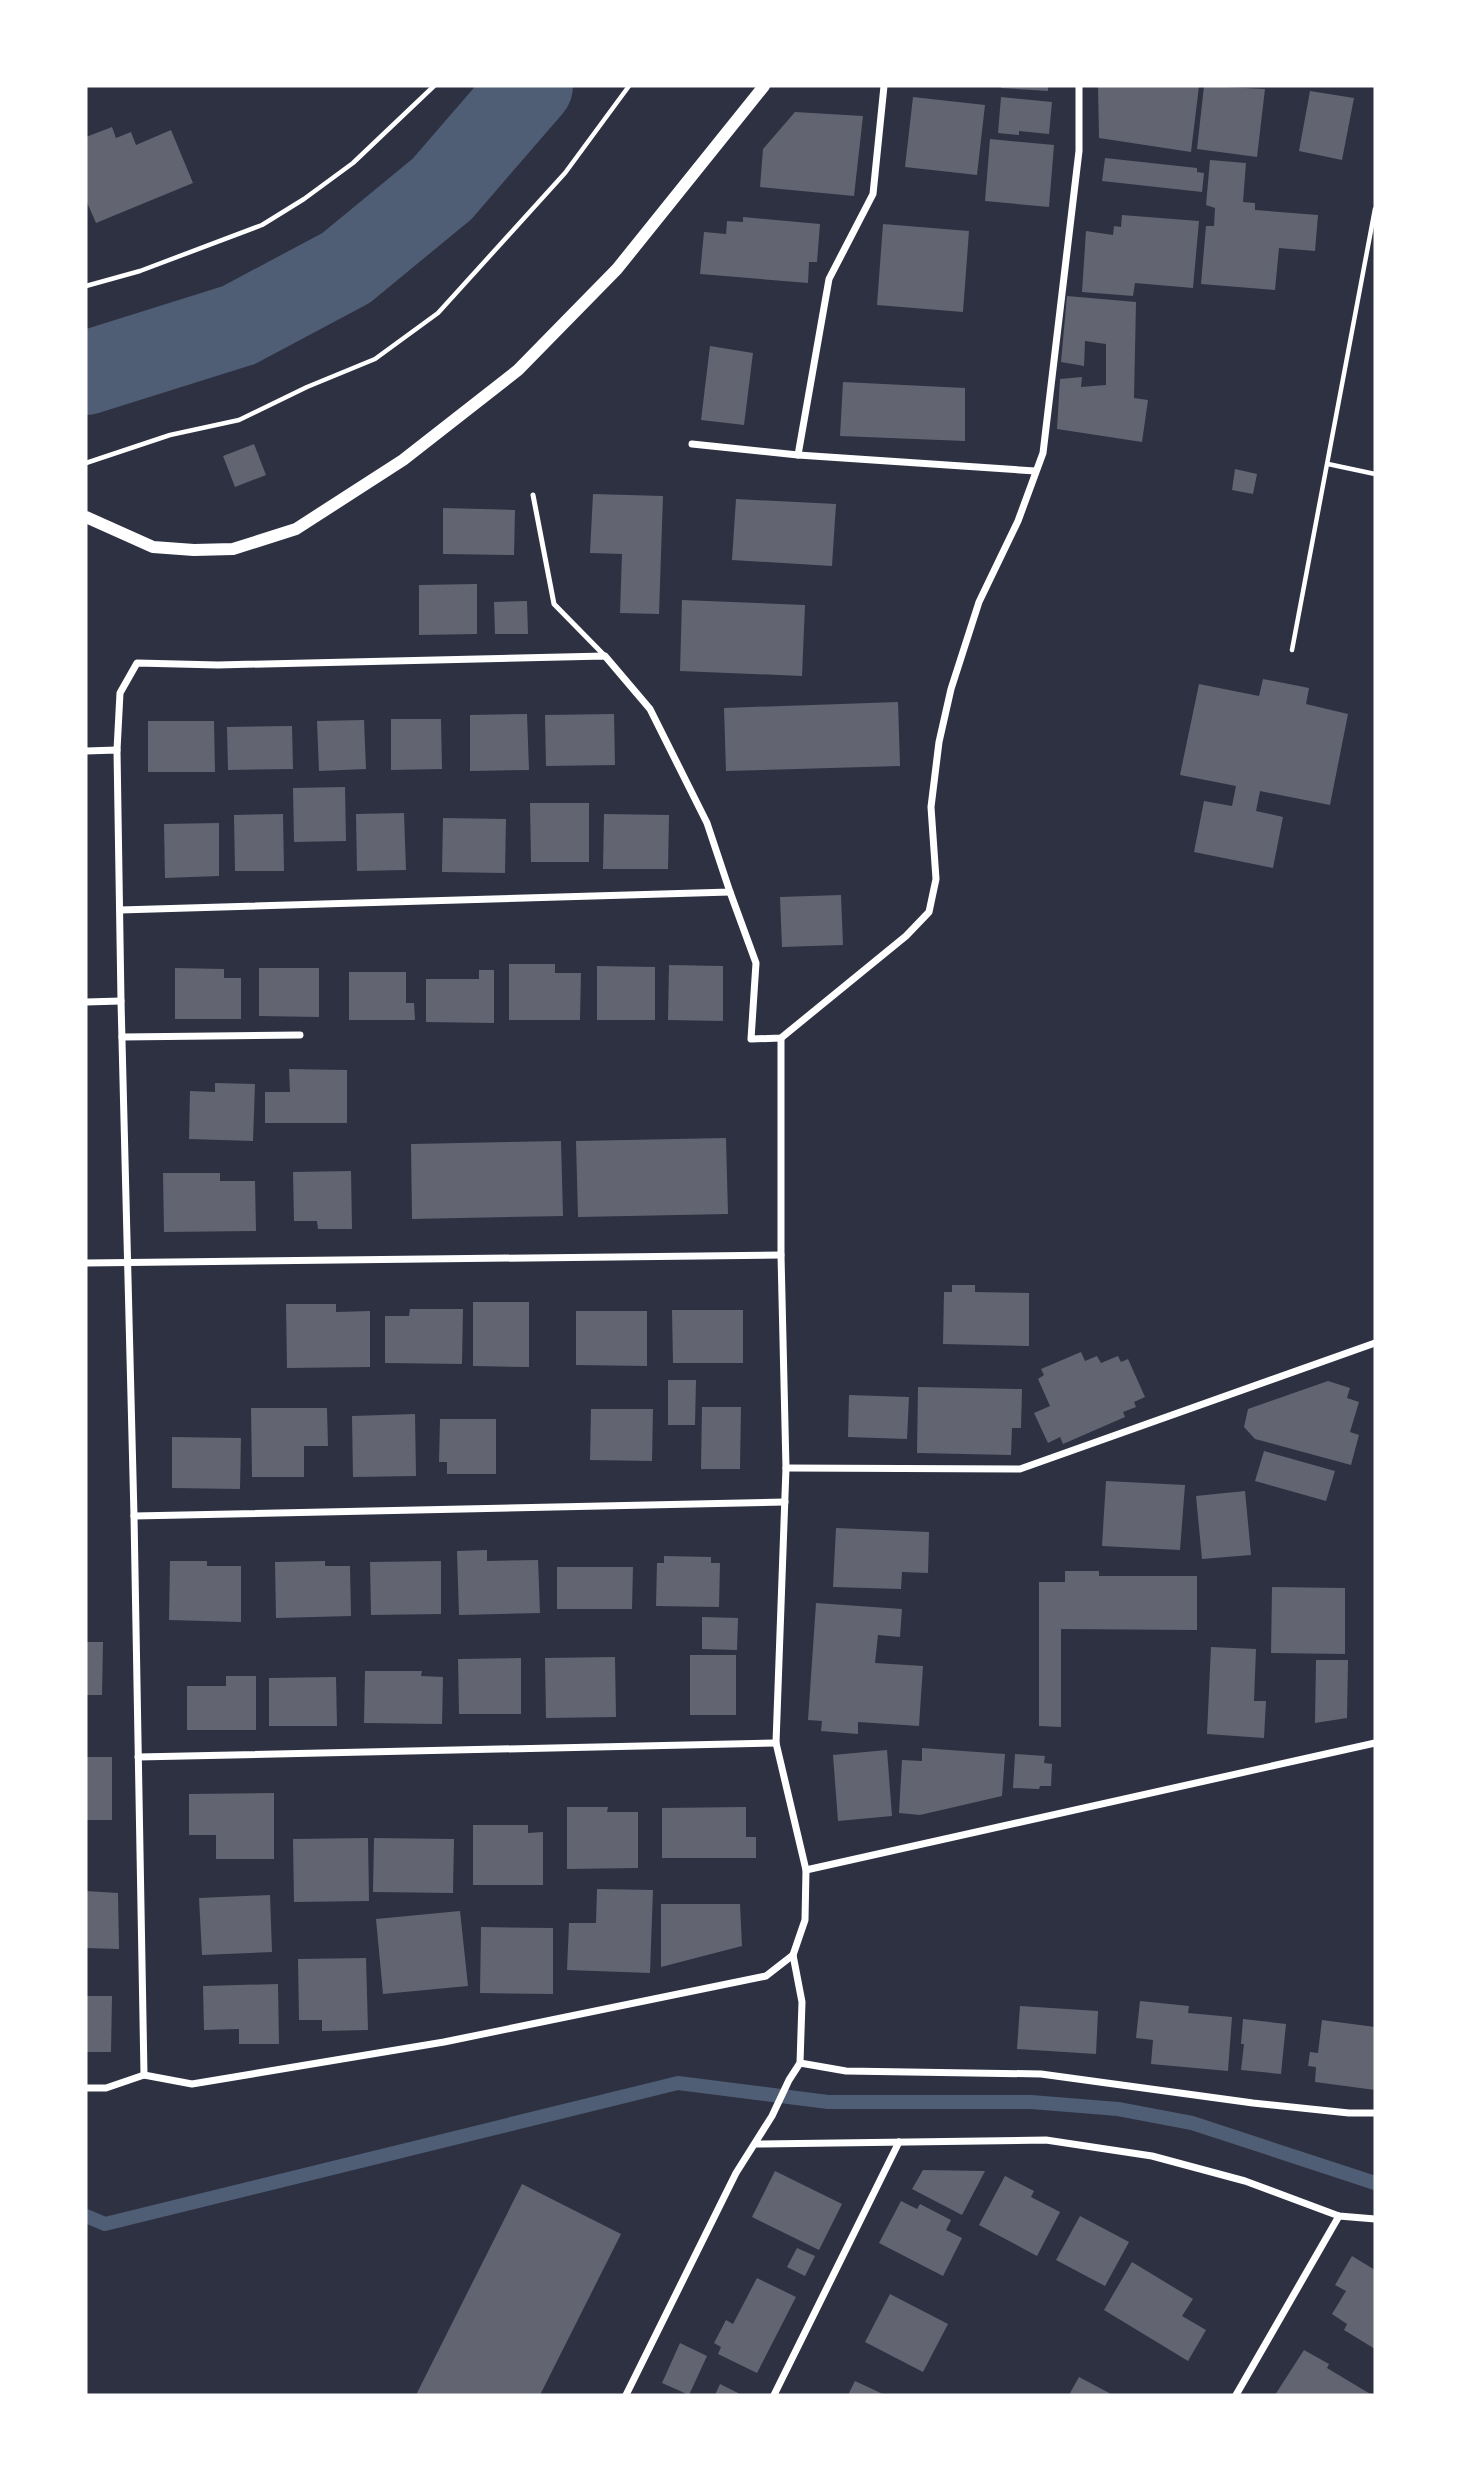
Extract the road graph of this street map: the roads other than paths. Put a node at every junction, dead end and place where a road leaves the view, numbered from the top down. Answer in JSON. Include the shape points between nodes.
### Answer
{"nodes":[{"id":1,"x":764,"y":86,"type":"edge"},
{"id":2,"x":884,"y":86,"type":"edge"},
{"id":3,"x":1079,"y":86,"type":"edge"},
{"id":4,"x":692,"y":444,"type":"dead end"},
{"id":5,"x":798,"y":455,"type":"junction"},
{"id":6,"x":1035,"y":471,"type":"junction"},
{"id":7,"x":533,"y":495,"type":"dead end"},
{"id":8,"x":86,"y":517,"type":"edge"},
{"id":9,"x":605,"y":656,"type":"junction"},
{"id":10,"x":117,"y":750,"type":"junction"},
{"id":11,"x":86,"y":751,"type":"edge"},
{"id":12,"x":730,"y":892,"type":"junction"},
{"id":13,"x":120,"y":911,"type":"junction"},
{"id":14,"x":121,"y":1001,"type":"junction"},
{"id":15,"x":86,"y":1002,"type":"edge"},
{"id":16,"x":300,"y":1035,"type":"dead end"},
{"id":17,"x":122,"y":1037,"type":"junction"},
{"id":18,"x":781,"y":1038,"type":"junction"},
{"id":19,"x":781,"y":1255,"type":"junction"},
{"id":20,"x":128,"y":1262,"type":"junction"},
{"id":21,"x":86,"y":1263,"type":"edge"},
{"id":22,"x":1375,"y":1343,"type":"edge"},
{"id":23,"x":786,"y":1468,"type":"junction"},
{"id":24,"x":785,"y":1502,"type":"junction"},
{"id":25,"x":135,"y":1516,"type":"junction"},
{"id":26,"x":776,"y":1743,"type":"junction"},
{"id":27,"x":1375,"y":1743,"type":"edge"},
{"id":28,"x":138,"y":1757,"type":"junction"},
{"id":29,"x":806,"y":1870,"type":"junction"},
{"id":30,"x":793,"y":1955,"type":"junction"},
{"id":31,"x":800,"y":2063,"type":"junction"},
{"id":32,"x":144,"y":2075,"type":"junction"},
{"id":33,"x":86,"y":2088,"type":"edge"},
{"id":34,"x":1375,"y":2113,"type":"edge"},
{"id":35,"x":899,"y":2142,"type":"junction"},
{"id":36,"x":755,"y":2144,"type":"junction"},
{"id":37,"x":1339,"y":2216,"type":"junction"},
{"id":38,"x":1375,"y":2218,"type":"edge"},
{"id":39,"x":626,"y":2395,"type":"edge"},
{"id":40,"x":774,"y":2395,"type":"edge"},
{"id":41,"x":1236,"y":2395,"type":"edge"}],
"edges":[{"from":1,"to":8,"type":"street","via":[[617,269],[518,370],[403,460],[296,529],[233,549],[194,550],[153,547]]},
{"from":2,"to":5,"type":"street","via":[[873,194],[829,279]]},
{"from":3,"to":6,"type":"street","via":[[1079,151],[1043,453]]},
{"from":4,"to":5,"type":"street"},
{"from":5,"to":6,"type":"street"},
{"from":6,"to":18,"type":"street","via":[[1018,521],[979,602],[951,689],[931,807],[936,879],[929,912]]},
{"from":7,"to":9,"type":"lane","via":[[554,604]]},
{"from":9,"to":10,"type":"street","via":[[137,663],[120,693]]},
{"from":9,"to":12,"type":"street","via":[[650,709],[707,822]]},
{"from":10,"to":11,"type":"street"},
{"from":10,"to":13,"type":"street"},
{"from":12,"to":13,"type":"street"},
{"from":12,"to":18,"type":"street","via":[[756,963],[751,1039]]},
{"from":13,"to":14,"type":"street"},
{"from":14,"to":15,"type":"street"},
{"from":14,"to":17,"type":"street"},
{"from":16,"to":17,"type":"street"},
{"from":17,"to":20,"type":"street"},
{"from":18,"to":19,"type":"street"},
{"from":19,"to":20,"type":"street"},
{"from":19,"to":23,"type":"street"},
{"from":20,"to":21,"type":"street"},
{"from":20,"to":25,"type":"street"},
{"from":22,"to":23,"type":"street","via":[[1020,1469]]},
{"from":23,"to":24,"type":"street"},
{"from":24,"to":25,"type":"street"},
{"from":24,"to":26,"type":"street"},
{"from":25,"to":28,"type":"street"},
{"from":26,"to":28,"type":"street"},
{"from":26,"to":29,"type":"street"},
{"from":27,"to":29,"type":"street"},
{"from":28,"to":32,"type":"street"},
{"from":29,"to":30,"type":"street","via":[[805,1920]]},
{"from":30,"to":31,"type":"street","via":[[802,2002]]},
{"from":30,"to":32,"type":"street","via":[[766,1976],[444,2042],[192,2084]]},
{"from":31,"to":34,"type":"street","via":[[846,2071],[1041,2074],[1253,2103]]},
{"from":31,"to":36,"type":"street"},
{"from":32,"to":33,"type":"street","via":[[106,2088]]},
{"from":35,"to":36,"type":"street"},
{"from":35,"to":37,"type":"street","via":[[1046,2140],[1152,2156],[1245,2181]]},
{"from":35,"to":40,"type":"street"},
{"from":36,"to":39,"type":"street","via":[[736,2173]]},
{"from":37,"to":38,"type":"street"},
{"from":37,"to":41,"type":"street"}]}
